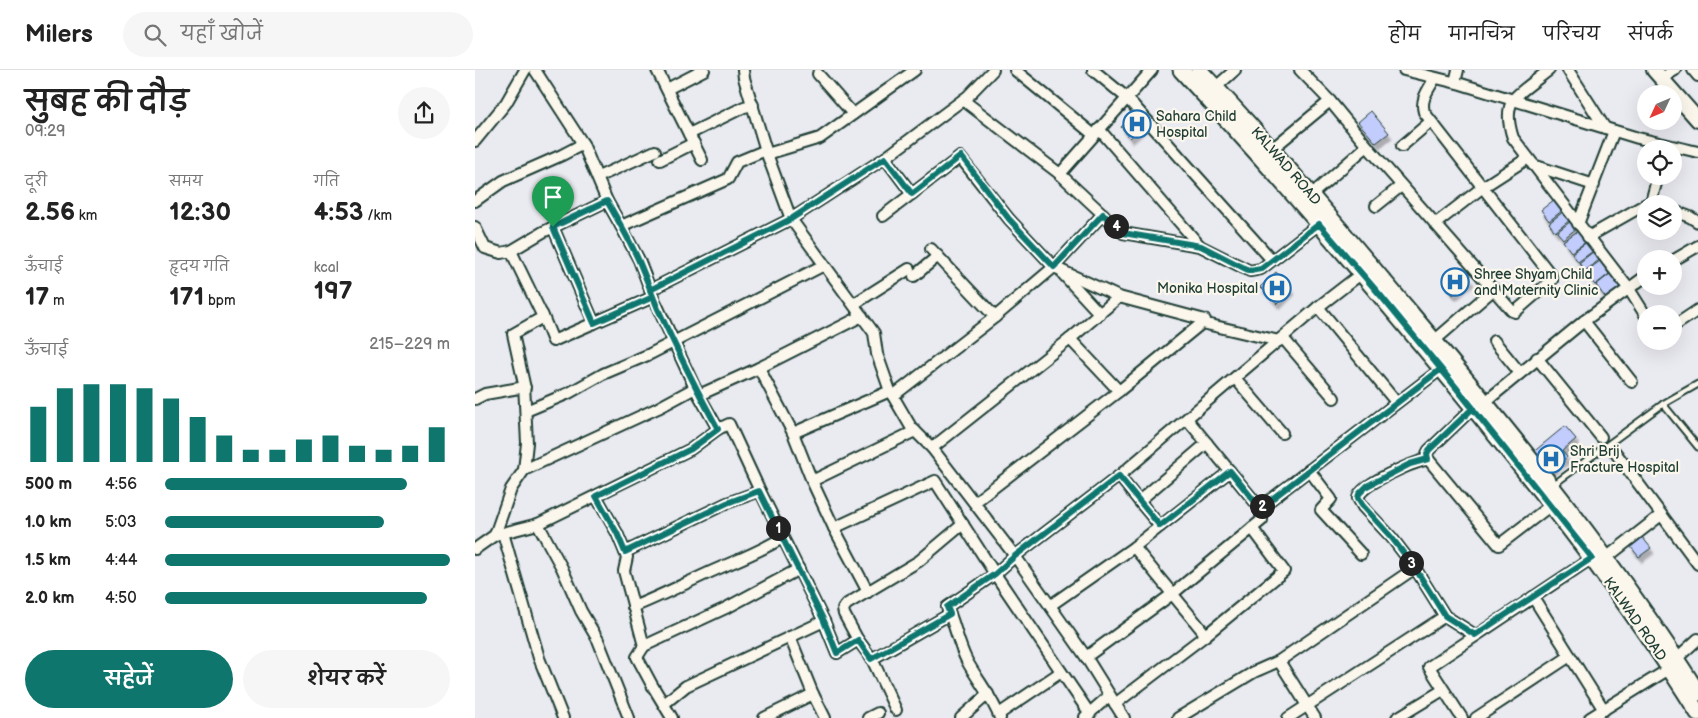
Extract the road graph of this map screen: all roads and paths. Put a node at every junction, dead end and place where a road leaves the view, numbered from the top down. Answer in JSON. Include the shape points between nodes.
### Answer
{"nodes":[{"id":1,"x":525,"y":70,"type":"edge"},
{"id":2,"x":535,"y":70,"type":"edge"},
{"id":3,"x":657,"y":70,"type":"edge"},
{"id":4,"x":704,"y":70,"type":"edge"},
{"id":5,"x":743,"y":70,"type":"edge"},
{"id":6,"x":915,"y":70,"type":"edge"},
{"id":7,"x":993,"y":70,"type":"edge"},
{"id":8,"x":1015,"y":70,"type":"edge"},
{"id":9,"x":1093,"y":70,"type":"edge"},
{"id":10,"x":1152,"y":70,"type":"edge"},
{"id":11,"x":1181,"y":70,"type":"edge"},
{"id":12,"x":1199,"y":70,"type":"edge"},
{"id":13,"x":1235,"y":70,"type":"edge"},
{"id":14,"x":1300,"y":70,"type":"edge"},
{"id":15,"x":1404,"y":70,"type":"edge"},
{"id":16,"x":1459,"y":70,"type":"edge"},
{"id":17,"x":1549,"y":70,"type":"edge"},
{"id":18,"x":1568,"y":70,"type":"edge"},
{"id":19,"x":1675,"y":70,"type":"edge"},
{"id":20,"x":1693,"y":70,"type":"edge"},
{"id":21,"x":818,"y":74,"type":"dead end"},
{"id":22,"x":1658,"y":74,"type":"edge"},
{"id":23,"x":1698,"y":76,"type":"edge"},
{"id":24,"x":1435,"y":78,"type":"junction"},
{"id":25,"x":1455,"y":82,"type":"junction"},
{"id":26,"x":1216,"y":87,"type":"junction"},
{"id":27,"x":667,"y":89,"type":"junction"},
{"id":28,"x":1127,"y":98,"type":"junction"},
{"id":29,"x":963,"y":100,"type":"junction"},
{"id":30,"x":1513,"y":100,"type":"junction"},
{"id":31,"x":1330,"y":101,"type":"junction"},
{"id":32,"x":753,"y":105,"type":"junction"},
{"id":33,"x":853,"y":114,"type":"junction"},
{"id":34,"x":1698,"y":120,"type":"edge"},
{"id":35,"x":1430,"y":122,"type":"junction"},
{"id":36,"x":1609,"y":130,"type":"junction"},
{"id":37,"x":1097,"y":132,"type":"junction"},
{"id":38,"x":691,"y":139,"type":"junction"},
{"id":39,"x":1643,"y":140,"type":"edge"},
{"id":40,"x":475,"y":141,"type":"edge"},
{"id":41,"x":583,"y":144,"type":"junction"},
{"id":42,"x":1367,"y":146,"type":"junction"},
{"id":43,"x":1402,"y":146,"type":"dead end"},
{"id":44,"x":1272,"y":149,"type":"junction"},
{"id":45,"x":1682,"y":150,"type":"edge"},
{"id":46,"x":766,"y":152,"type":"junction"},
{"id":47,"x":1698,"y":152,"type":"edge"},
{"id":48,"x":885,"y":158,"type":"junction"},
{"id":49,"x":702,"y":160,"type":"dead end"},
{"id":50,"x":1530,"y":161,"type":"junction"},
{"id":51,"x":1059,"y":174,"type":"junction"},
{"id":52,"x":597,"y":176,"type":"junction"},
{"id":53,"x":1594,"y":185,"type":"junction"},
{"id":54,"x":1401,"y":186,"type":"junction"},
{"id":55,"x":1483,"y":187,"type":"junction"},
{"id":56,"x":912,"y":194,"type":"junction"},
{"id":57,"x":1311,"y":195,"type":"junction"},
{"id":58,"x":475,"y":201,"type":"edge"},
{"id":59,"x":607,"y":201,"type":"junction"},
{"id":60,"x":1376,"y":206,"type":"dead end"},
{"id":61,"x":1637,"y":210,"type":"edge"},
{"id":62,"x":1103,"y":214,"type":"junction"},
{"id":63,"x":1682,"y":214,"type":"edge"},
{"id":64,"x":883,"y":216,"type":"dead end"},
{"id":65,"x":791,"y":219,"type":"junction"},
{"id":66,"x":1698,"y":222,"type":"edge"},
{"id":67,"x":1319,"y":224,"type":"junction"},
{"id":68,"x":1435,"y":224,"type":"junction"},
{"id":69,"x":1578,"y":224,"type":"junction"},
{"id":70,"x":621,"y":226,"type":"junction"},
{"id":71,"x":475,"y":227,"type":"edge"},
{"id":72,"x":553,"y":227,"type":"junction"},
{"id":73,"x":1588,"y":237,"type":"junction"},
{"id":74,"x":1201,"y":246,"type":"junction"},
{"id":75,"x":1698,"y":246,"type":"edge"},
{"id":76,"x":511,"y":251,"type":"junction"},
{"id":77,"x":1682,"y":255,"type":"edge"},
{"id":78,"x":1273,"y":260,"type":"junction"},
{"id":79,"x":824,"y":265,"type":"junction"},
{"id":80,"x":1056,"y":268,"type":"junction"},
{"id":81,"x":1362,"y":273,"type":"junction"},
{"id":82,"x":1637,"y":283,"type":"edge"},
{"id":83,"x":1629,"y":289,"type":"junction"},
{"id":84,"x":1493,"y":290,"type":"junction"},
{"id":85,"x":651,"y":294,"type":"junction"},
{"id":86,"x":1119,"y":298,"type":"junction"},
{"id":87,"x":854,"y":304,"type":"junction"},
{"id":88,"x":1639,"y":305,"type":"edge"},
{"id":89,"x":1318,"y":307,"type":"junction"},
{"id":90,"x":1698,"y":310,"type":"edge"},
{"id":91,"x":542,"y":314,"type":"junction"},
{"id":92,"x":1100,"y":314,"type":"junction"},
{"id":93,"x":862,"y":316,"type":"junction"},
{"id":94,"x":995,"y":317,"type":"junction"},
{"id":95,"x":1682,"y":321,"type":"edge"},
{"id":96,"x":1584,"y":322,"type":"junction"},
{"id":97,"x":594,"y":323,"type":"junction"},
{"id":98,"x":1203,"y":323,"type":"junction"},
{"id":99,"x":1070,"y":339,"type":"junction"},
{"id":100,"x":1281,"y":340,"type":"junction"},
{"id":101,"x":673,"y":341,"type":"junction"},
{"id":102,"x":1433,"y":341,"type":"junction"},
{"id":103,"x":1494,"y":341,"type":"dead end"},
{"id":104,"x":1537,"y":358,"type":"junction"},
{"id":105,"x":759,"y":368,"type":"junction"},
{"id":106,"x":1441,"y":369,"type":"junction"},
{"id":107,"x":1520,"y":373,"type":"junction"},
{"id":108,"x":1235,"y":378,"type":"junction"},
{"id":109,"x":1632,"y":382,"type":"dead end"},
{"id":110,"x":1698,"y":384,"type":"edge"},
{"id":111,"x":525,"y":387,"type":"junction"},
{"id":112,"x":697,"y":391,"type":"junction"},
{"id":113,"x":1119,"y":392,"type":"junction"},
{"id":114,"x":891,"y":394,"type":"junction"},
{"id":115,"x":475,"y":398,"type":"edge"},
{"id":116,"x":1334,"y":398,"type":"dead end"},
{"id":117,"x":1396,"y":402,"type":"junction"},
{"id":118,"x":1663,"y":404,"type":"junction"},
{"id":119,"x":1479,"y":406,"type":"junction"},
{"id":120,"x":526,"y":411,"type":"junction"},
{"id":121,"x":1187,"y":419,"type":"junction"},
{"id":122,"x":718,"y":429,"type":"junction"},
{"id":123,"x":915,"y":431,"type":"junction"},
{"id":124,"x":793,"y":433,"type":"junction"},
{"id":125,"x":1282,"y":433,"type":"dead end"},
{"id":126,"x":1601,"y":437,"type":"dead end"},
{"id":127,"x":1207,"y":443,"type":"junction"},
{"id":128,"x":1698,"y":447,"type":"edge"},
{"id":129,"x":932,"y":448,"type":"junction"},
{"id":130,"x":1615,"y":452,"type":"dead end"},
{"id":131,"x":1428,"y":459,"type":"junction"},
{"id":132,"x":524,"y":470,"type":"junction"},
{"id":133,"x":1309,"y":470,"type":"junction"},
{"id":134,"x":1230,"y":471,"type":"junction"},
{"id":135,"x":1119,"y":476,"type":"junction"},
{"id":136,"x":812,"y":480,"type":"junction"},
{"id":137,"x":1551,"y":486,"type":"junction"},
{"id":138,"x":759,"y":491,"type":"junction"},
{"id":139,"x":596,"y":496,"type":"junction"},
{"id":140,"x":1139,"y":501,"type":"junction"},
{"id":141,"x":975,"y":502,"type":"junction"},
{"id":142,"x":1551,"y":506,"type":"junction"},
{"id":143,"x":1260,"y":508,"type":"junction"},
{"id":144,"x":1661,"y":515,"type":"junction"},
{"id":145,"x":538,"y":524,"type":"junction"},
{"id":146,"x":963,"y":524,"type":"junction"},
{"id":147,"x":1160,"y":526,"type":"junction"},
{"id":148,"x":834,"y":528,"type":"junction"},
{"id":149,"x":1252,"y":528,"type":"junction"},
{"id":150,"x":499,"y":534,"type":"junction"},
{"id":151,"x":782,"y":538,"type":"junction"},
{"id":152,"x":1134,"y":547,"type":"junction"},
{"id":153,"x":475,"y":549,"type":"edge"},
{"id":154,"x":625,"y":552,"type":"junction"},
{"id":155,"x":1361,"y":554,"type":"dead end"},
{"id":156,"x":1015,"y":556,"type":"junction"},
{"id":157,"x":1599,"y":558,"type":"junction"},
{"id":158,"x":1698,"y":564,"type":"edge"},
{"id":159,"x":1415,"y":568,"type":"junction"},
{"id":160,"x":799,"y":569,"type":"junction"},
{"id":161,"x":995,"y":574,"type":"junction"},
{"id":162,"x":868,"y":592,"type":"junction"},
{"id":163,"x":1171,"y":595,"type":"junction"},
{"id":164,"x":1533,"y":597,"type":"junction"},
{"id":165,"x":1051,"y":605,"type":"junction"},
{"id":166,"x":633,"y":607,"type":"junction"},
{"id":167,"x":950,"y":614,"type":"junction"},
{"id":168,"x":1445,"y":616,"type":"junction"},
{"id":169,"x":824,"y":621,"type":"junction"},
{"id":170,"x":1206,"y":635,"type":"junction"},
{"id":171,"x":1475,"y":635,"type":"junction"},
{"id":172,"x":790,"y":637,"type":"junction"},
{"id":173,"x":1698,"y":639,"type":"edge"},
{"id":174,"x":858,"y":640,"type":"junction"},
{"id":175,"x":644,"y":646,"type":"junction"},
{"id":176,"x":1570,"y":656,"type":"junction"},
{"id":177,"x":1086,"y":658,"type":"junction"},
{"id":178,"x":871,"y":659,"type":"junction"},
{"id":179,"x":1279,"y":661,"type":"junction"},
{"id":180,"x":1673,"y":664,"type":"junction"},
{"id":181,"x":1061,"y":672,"type":"junction"},
{"id":182,"x":1443,"y":690,"type":"junction"},
{"id":183,"x":1698,"y":692,"type":"edge"},
{"id":184,"x":813,"y":694,"type":"junction"},
{"id":185,"x":988,"y":694,"type":"junction"},
{"id":186,"x":1112,"y":700,"type":"junction"},
{"id":187,"x":663,"y":704,"type":"junction"},
{"id":188,"x":1307,"y":706,"type":"junction"},
{"id":189,"x":896,"y":710,"type":"dead end"},
{"id":190,"x":1604,"y":710,"type":"junction"},
{"id":191,"x":878,"y":713,"type":"dead end"},
{"id":192,"x":1698,"y":713,"type":"edge"},
{"id":193,"x":999,"y":716,"type":"edge"},
{"id":194,"x":1087,"y":716,"type":"edge"},
{"id":195,"x":563,"y":718,"type":"edge"},
{"id":196,"x":629,"y":718,"type":"edge"},
{"id":197,"x":672,"y":718,"type":"edge"},
{"id":198,"x":764,"y":718,"type":"edge"},
{"id":199,"x":825,"y":718,"type":"edge"},
{"id":200,"x":868,"y":718,"type":"edge"},
{"id":201,"x":961,"y":718,"type":"edge"},
{"id":202,"x":1124,"y":718,"type":"edge"},
{"id":203,"x":1178,"y":718,"type":"edge"},
{"id":204,"x":1288,"y":718,"type":"edge"},
{"id":205,"x":1315,"y":718,"type":"edge"},
{"id":206,"x":1397,"y":718,"type":"edge"},
{"id":207,"x":1462,"y":718,"type":"edge"},
{"id":208,"x":1475,"y":718,"type":"edge"},
{"id":209,"x":1590,"y":718,"type":"edge"}],
"edges":[{"from":1,"to":40,"type":"street","via":[[506,103]]},
{"from":2,"to":41,"type":"street"},
{"from":3,"to":27,"type":"street"},
{"from":4,"to":27,"type":"street"},
{"from":5,"to":32,"type":"street"},
{"from":6,"to":33,"type":"street"},
{"from":7,"to":29,"type":"street"},
{"from":8,"to":37,"type":"street"},
{"from":9,"to":28,"type":"street"},
{"from":10,"to":28,"type":"street"},
{"from":11,"to":67,"type":"main road","name":"KALWAD ROAD"},
{"from":12,"to":26,"type":"main road","name":"KALWAD ROAD"},
{"from":13,"to":26,"type":"street"},
{"from":14,"to":31,"type":"street"},
{"from":15,"to":24,"type":"street"},
{"from":16,"to":25,"type":"street"},
{"from":17,"to":30,"type":"street"},
{"from":18,"to":36,"type":"street"},
{"from":19,"to":22,"type":"street"},
{"from":20,"to":23,"type":"street"},
{"from":21,"to":33,"type":"street"},
{"from":22,"to":34,"type":"street"},
{"from":24,"to":25,"type":"street"},
{"from":24,"to":35,"type":"street","via":[[1422,103]]},
{"from":25,"to":30,"type":"street"},
{"from":26,"to":44,"type":"main road","name":"KALWAD ROAD"},
{"from":27,"to":38,"type":"street"},
{"from":28,"to":37,"type":"street"},
{"from":28,"to":78,"type":"street"},
{"from":29,"to":48,"type":"street"},
{"from":29,"to":51,"type":"street"},
{"from":30,"to":36,"type":"street"},
{"from":30,"to":50,"type":"street","via":[[1509,126],[1513,138]]},
{"from":31,"to":42,"type":"street"},
{"from":31,"to":44,"type":"street"},
{"from":32,"to":38,"type":"street","via":[[744,107]]},
{"from":32,"to":46,"type":"street"},
{"from":33,"to":46,"type":"street","via":[[820,138]]},
{"from":35,"to":43,"type":"street"},
{"from":35,"to":55,"type":"street"},
{"from":36,"to":39,"type":"street"},
{"from":36,"to":53,"type":"street"},
{"from":37,"to":51,"type":"street"},
{"from":37,"to":74,"type":"street"},
{"from":38,"to":49,"type":"street"},
{"from":38,"to":52,"type":"street","via":[[657,156]]},
{"from":41,"to":52,"type":"street"},
{"from":41,"to":58,"type":"street","via":[[503,181]]},
{"from":42,"to":54,"type":"street"},
{"from":42,"to":57,"type":"street"},
{"from":44,"to":57,"type":"main road","name":"KALWAD ROAD"},
{"from":45,"to":47,"type":"street"},
{"from":46,"to":65,"type":"street"},
{"from":46,"to":70,"type":"street","via":[[737,162],[727,179]]},
{"from":48,"to":56,"type":"street"},
{"from":48,"to":65,"type":"street"},
{"from":50,"to":53,"type":"street"},
{"from":50,"to":55,"type":"street"},
{"from":50,"to":69,"type":"street"},
{"from":51,"to":62,"type":"street"},
{"from":52,"to":59,"type":"street"},
{"from":53,"to":69,"type":"street"},
{"from":54,"to":60,"type":"street"},
{"from":54,"to":68,"type":"street"},
{"from":55,"to":68,"type":"street"},
{"from":55,"to":84,"type":"street","via":[[1553,277],[1514,312]]},
{"from":56,"to":64,"type":"street"},
{"from":56,"to":80,"type":"street","via":[[961,156],[1009,219]]},
{"from":57,"to":102,"type":"main road","name":"KALWAD ROAD"},
{"from":59,"to":70,"type":"street"},
{"from":59,"to":72,"type":"street"},
{"from":61,"to":73,"type":"street"},
{"from":62,"to":74,"type":"street","via":[[1123,233]]},
{"from":62,"to":80,"type":"street"},
{"from":63,"to":66,"type":"street"},
{"from":65,"to":79,"type":"street"},
{"from":65,"to":85,"type":"street"},
{"from":67,"to":78,"type":"street"},
{"from":67,"to":81,"type":"main road","name":"KALWAD ROAD"},
{"from":68,"to":84,"type":"street"},
{"from":69,"to":73,"type":"street"},
{"from":70,"to":85,"type":"street","via":[[639,260]]},
{"from":71,"to":76,"type":"street","via":[[485,248],[501,253]]},
{"from":72,"to":76,"type":"street"},
{"from":72,"to":97,"type":"street"},
{"from":73,"to":83,"type":"street"},
{"from":74,"to":78,"type":"street","via":[[1250,271],[1261,269]]},
{"from":75,"to":77,"type":"street"},
{"from":76,"to":91,"type":"street"},
{"from":79,"to":87,"type":"street"},
{"from":79,"to":101,"type":"street"},
{"from":80,"to":86,"type":"street"},
{"from":80,"to":92,"type":"street"},
{"from":80,"to":94,"type":"street"},
{"from":81,"to":89,"type":"street"},
{"from":81,"to":106,"type":"main road","name":"KALWAD ROAD"},
{"from":82,"to":83,"type":"street"},
{"from":83,"to":88,"type":"street"},
{"from":83,"to":96,"type":"street"},
{"from":84,"to":102,"type":"street"},
{"from":85,"to":97,"type":"street"},
{"from":85,"to":101,"type":"street"},
{"from":86,"to":92,"type":"street"},
{"from":86,"to":98,"type":"street","via":[[1205,320]]},
{"from":87,"to":93,"type":"street"},
{"from":87,"to":94,"type":"street","via":[[911,272],[935,253]]},
{"from":89,"to":100,"type":"street"},
{"from":89,"to":117,"type":"street"},
{"from":90,"to":95,"type":"street"},
{"from":91,"to":97,"type":"street","via":[[553,340]]},
{"from":91,"to":111,"type":"street","via":[[543,317],[513,334]]},
{"from":92,"to":99,"type":"street"},
{"from":93,"to":105,"type":"street"},
{"from":93,"to":114,"type":"street","via":[[874,334],[877,354]]},
{"from":94,"to":114,"type":"street"},
{"from":96,"to":104,"type":"street"},
{"from":96,"to":109,"type":"street"},
{"from":98,"to":100,"type":"street"},
{"from":98,"to":113,"type":"street"},
{"from":99,"to":113,"type":"street"},
{"from":99,"to":129,"type":"street"},
{"from":100,"to":108,"type":"street"},
{"from":100,"to":116,"type":"street"},
{"from":101,"to":112,"type":"street"},
{"from":101,"to":120,"type":"street"},
{"from":102,"to":119,"type":"main road","name":"KALWAD ROAD"},
{"from":103,"to":107,"type":"street"},
{"from":104,"to":107,"type":"street"},
{"from":104,"to":126,"type":"street"},
{"from":105,"to":112,"type":"street"},
{"from":105,"to":124,"type":"street"},
{"from":106,"to":117,"type":"street"},
{"from":106,"to":119,"type":"main road","name":"KALWAD ROAD"},
{"from":107,"to":119,"type":"street"},
{"from":108,"to":121,"type":"street"},
{"from":108,"to":125,"type":"street"},
{"from":110,"to":118,"type":"lane"},
{"from":111,"to":115,"type":"street"},
{"from":111,"to":120,"type":"street"},
{"from":112,"to":122,"type":"street"},
{"from":112,"to":132,"type":"street"},
{"from":113,"to":141,"type":"street"},
{"from":114,"to":123,"type":"street"},
{"from":114,"to":124,"type":"street"},
{"from":117,"to":133,"type":"street"},
{"from":118,"to":128,"type":"lane"},
{"from":118,"to":137,"type":"lane"},
{"from":119,"to":131,"type":"street","via":[[1429,450]]},
{"from":119,"to":137,"type":"main road","name":"KALWAD ROAD"},
{"from":119,"to":142,"type":"main road","name":"KALWAD ROAD"},
{"from":120,"to":132,"type":"street"},
{"from":121,"to":127,"type":"street"},
{"from":121,"to":135,"type":"street"},
{"from":122,"to":138,"type":"street","via":[[729,424]]},
{"from":122,"to":139,"type":"street","via":[[691,449]]},
{"from":123,"to":129,"type":"street"},
{"from":123,"to":136,"type":"street"},
{"from":124,"to":136,"type":"street"},
{"from":127,"to":134,"type":"street"},
{"from":127,"to":140,"type":"street"},
{"from":129,"to":141,"type":"street"},
{"from":130,"to":144,"type":"street"},
{"from":131,"to":142,"type":"street","via":[[1499,545]]},
{"from":131,"to":159,"type":"street","via":[[1410,464],[1367,486],[1358,498]]},
{"from":132,"to":150,"type":"street","via":[[511,489]]},
{"from":133,"to":143,"type":"street"},
{"from":133,"to":155,"type":"street","via":[[1331,499],[1321,510]]},
{"from":134,"to":143,"type":"street"},
{"from":134,"to":147,"type":"street"},
{"from":135,"to":140,"type":"street"},
{"from":135,"to":156,"type":"street"},
{"from":136,"to":148,"type":"street"},
{"from":137,"to":157,"type":"main road","name":"KALWAD ROAD"},
{"from":138,"to":151,"type":"street"},
{"from":138,"to":154,"type":"street"},
{"from":139,"to":145,"type":"street"},
{"from":139,"to":154,"type":"street"},
{"from":140,"to":147,"type":"street"},
{"from":141,"to":156,"type":"street"},
{"from":142,"to":157,"type":"main road","name":"KALWAD ROAD"},
{"from":143,"to":149,"type":"street","via":[[1262,520]]},
{"from":144,"to":157,"type":"street"},
{"from":144,"to":158,"type":"street"},
{"from":145,"to":150,"type":"street"},
{"from":145,"to":196,"type":"street","via":[[598,640]]},
{"from":146,"to":148,"type":"street","via":[[935,481]]},
{"from":146,"to":161,"type":"street"},
{"from":146,"to":162,"type":"street","via":[[919,561]]},
{"from":147,"to":152,"type":"street"},
{"from":148,"to":162,"type":"street"},
{"from":149,"to":163,"type":"street"},
{"from":149,"to":170,"type":"street","via":[[1283,571]]},
{"from":150,"to":153,"type":"street"},
{"from":150,"to":195,"type":"street","via":[[539,658]]},
{"from":151,"to":160,"type":"street"},
{"from":151,"to":166,"type":"street"},
{"from":152,"to":163,"type":"street"},
{"from":152,"to":165,"type":"street"},
{"from":154,"to":166,"type":"street","via":[[624,571]]},
{"from":156,"to":161,"type":"street"},
{"from":156,"to":165,"type":"street"},
{"from":157,"to":164,"type":"street"},
{"from":157,"to":180,"type":"main road","name":"KALWAD ROAD"},
{"from":159,"to":168,"type":"street"},
{"from":159,"to":179,"type":"street"},
{"from":160,"to":169,"type":"street"},
{"from":160,"to":175,"type":"street","via":[[735,604]]},
{"from":161,"to":167,"type":"street","via":[[947,607]]},
{"from":161,"to":181,"type":"street"},
{"from":162,"to":174,"type":"street","via":[[843,609]]},
{"from":163,"to":170,"type":"street"},
{"from":163,"to":177,"type":"street"},
{"from":164,"to":171,"type":"street"},
{"from":164,"to":176,"type":"street"},
{"from":165,"to":177,"type":"street"},
{"from":166,"to":175,"type":"street"},
{"from":167,"to":178,"type":"street"},
{"from":167,"to":185,"type":"street","via":[[967,661]]},
{"from":168,"to":171,"type":"street"},
{"from":168,"to":188,"type":"street"},
{"from":169,"to":172,"type":"street"},
{"from":169,"to":174,"type":"street","via":[[837,653]]},
{"from":170,"to":186,"type":"street"},
{"from":171,"to":182,"type":"street","via":[[1429,667]]},
{"from":172,"to":184,"type":"street"},
{"from":172,"to":187,"type":"street","via":[[686,686]]},
{"from":173,"to":180,"type":"street"},
{"from":174,"to":178,"type":"street"},
{"from":175,"to":187,"type":"street","via":[[637,657]]},
{"from":176,"to":190,"type":"street"},
{"from":176,"to":208,"type":"street"},
{"from":177,"to":186,"type":"street"},
{"from":178,"to":189,"type":"street"},
{"from":179,"to":188,"type":"street"},
{"from":179,"to":203,"type":"street","via":[[1254,672]]},
{"from":180,"to":183,"type":"main road","name":"KALWAD ROAD"},
{"from":180,"to":190,"type":"street"},
{"from":180,"to":192,"type":"main road","name":"KALWAD ROAD"},
{"from":181,"to":193,"type":"street"},
{"from":181,"to":194,"type":"street"},
{"from":182,"to":206,"type":"street"},
{"from":182,"to":207,"type":"street"},
{"from":184,"to":198,"type":"street"},
{"from":184,"to":199,"type":"street"},
{"from":185,"to":193,"type":"street"},
{"from":185,"to":201,"type":"street"},
{"from":186,"to":194,"type":"street"},
{"from":186,"to":202,"type":"street"},
{"from":187,"to":197,"type":"street"},
{"from":188,"to":204,"type":"street"},
{"from":188,"to":205,"type":"street"},
{"from":190,"to":209,"type":"street"},
{"from":191,"to":200,"type":"street"}]}
